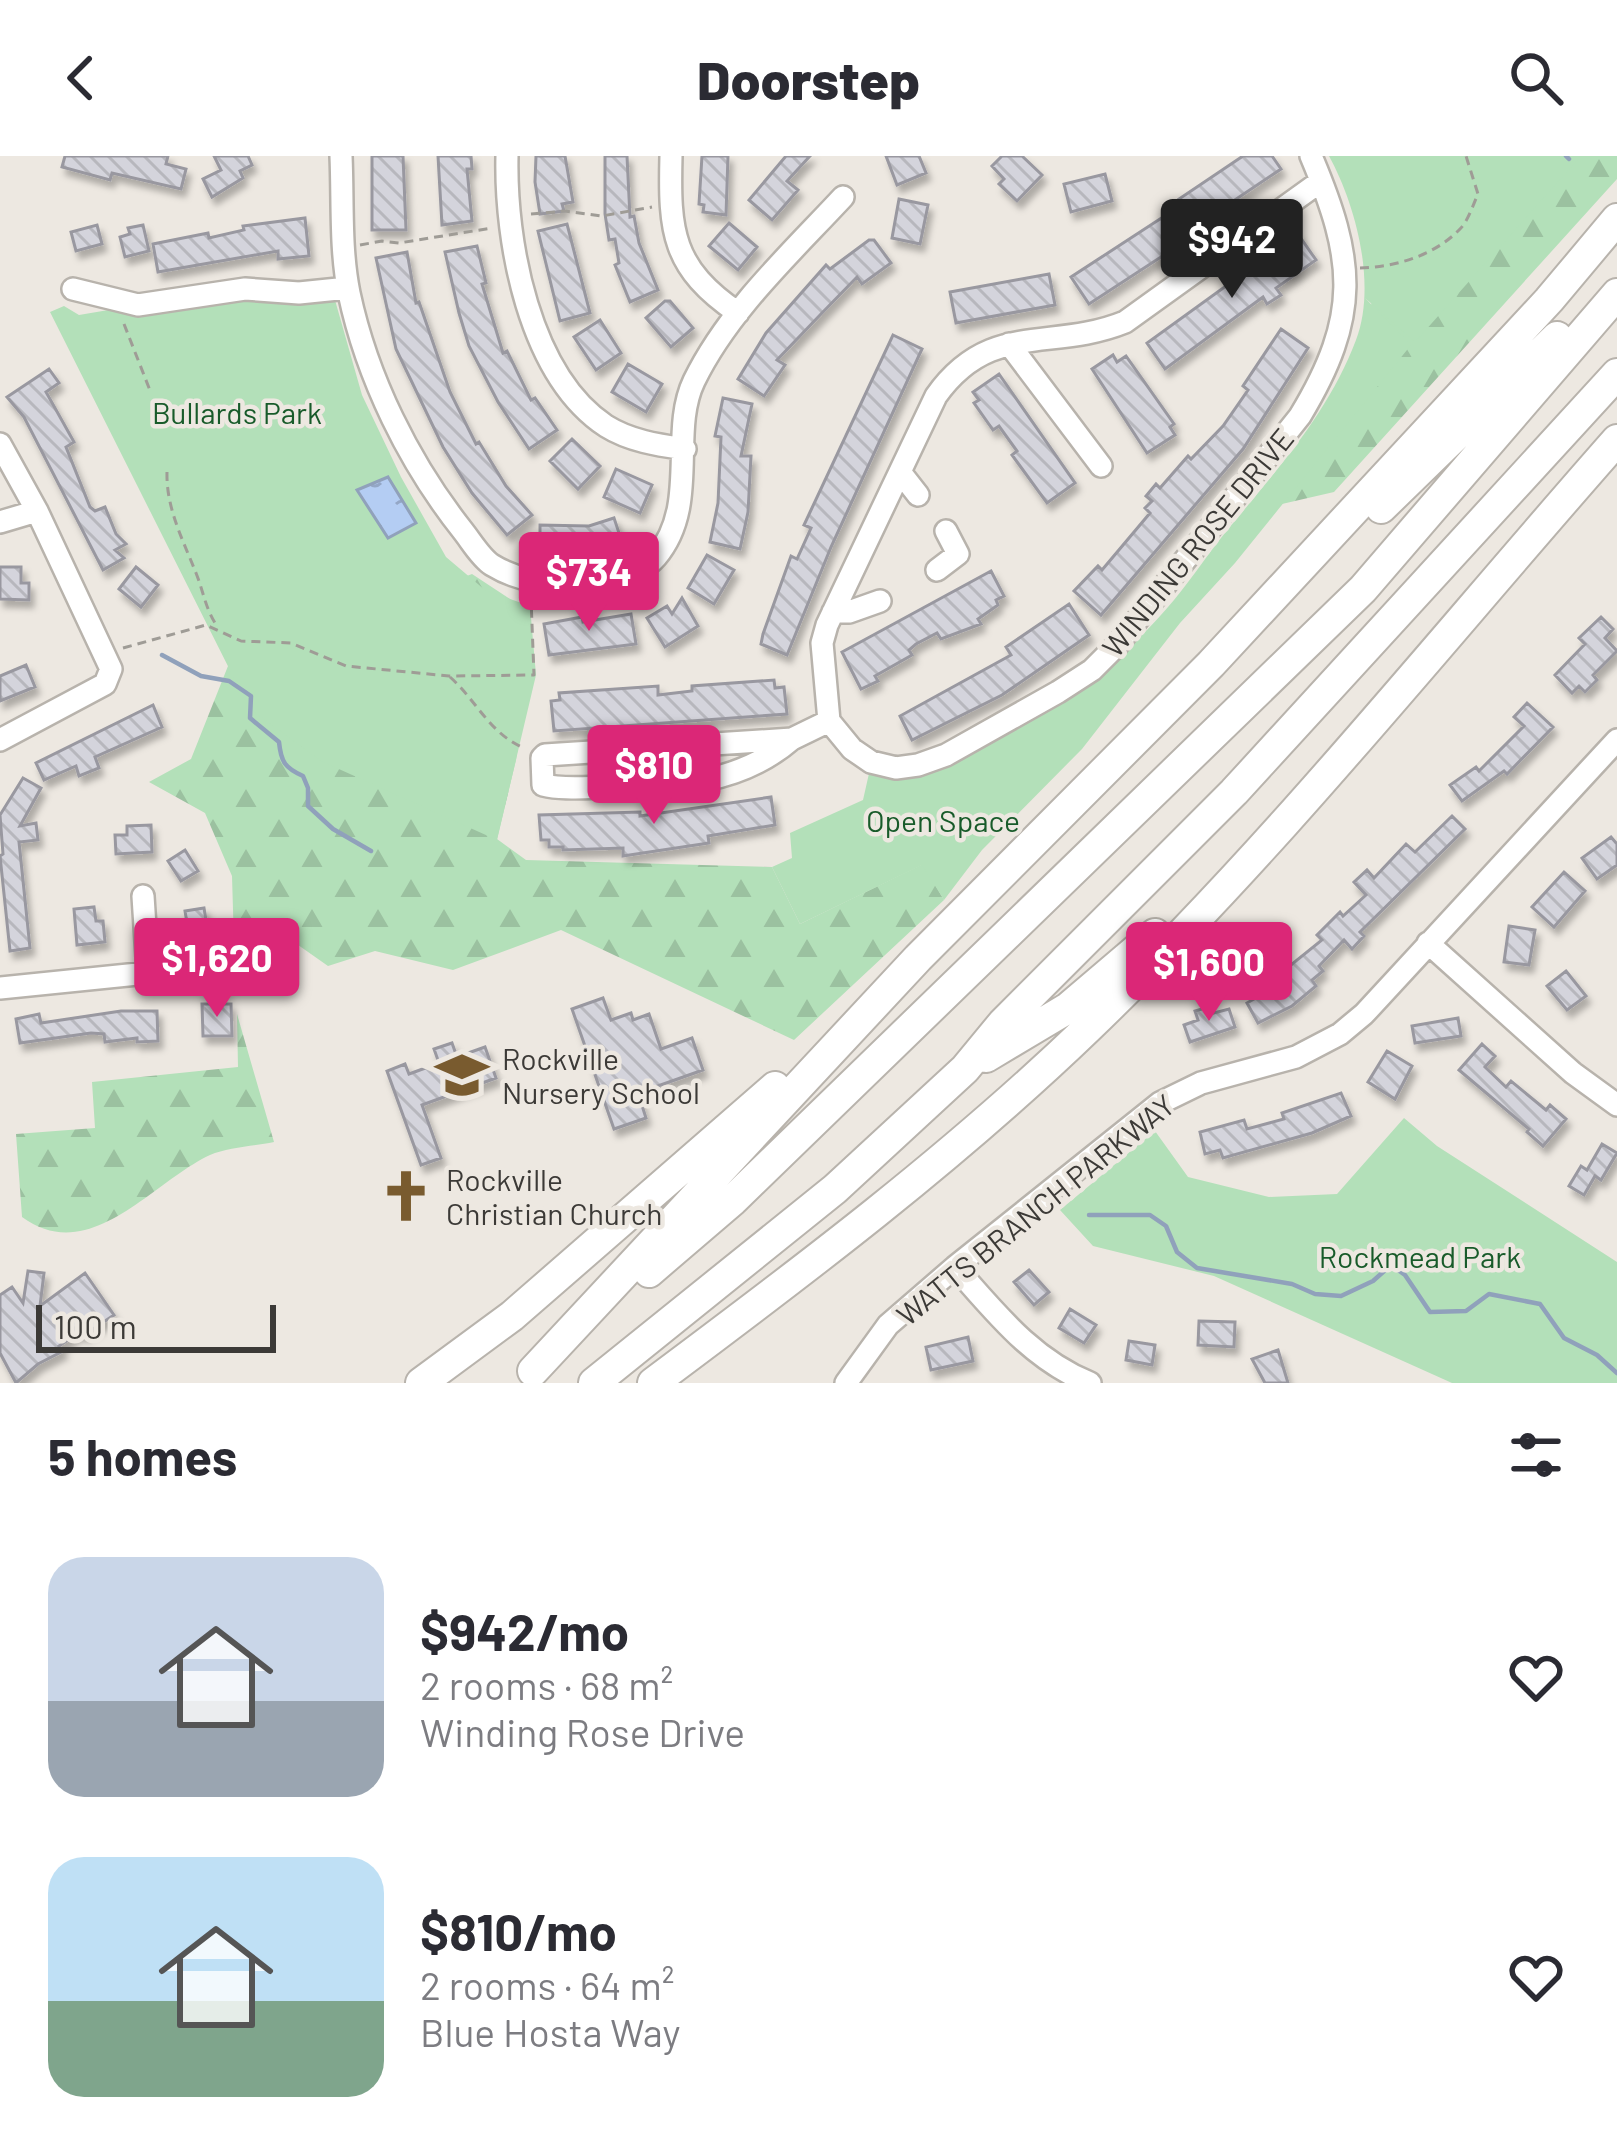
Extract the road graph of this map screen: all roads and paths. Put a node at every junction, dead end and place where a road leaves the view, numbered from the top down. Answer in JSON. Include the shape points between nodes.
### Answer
{"nodes":[{"id":1,"x":341,"y":156,"type":"edge"},
{"id":2,"x":506,"y":156,"type":"edge"},
{"id":3,"x":671,"y":156,"type":"edge"},
{"id":4,"x":1310,"y":156,"type":"edge"},
{"id":5,"x":1466,"y":156,"type":"edge"},
{"id":6,"x":1321,"y":181,"type":"junction"},
{"id":7,"x":843,"y":196,"type":"dead end"},
{"id":8,"x":672,"y":204,"type":"junction"},
{"id":9,"x":1617,"y":219,"type":"edge"},
{"id":10,"x":511,"y":221,"type":"junction"},
{"id":11,"x":344,"y":248,"type":"junction"},
{"id":12,"x":1346,"y":269,"type":"junction"},
{"id":13,"x":1617,"y":278,"type":"edge"},
{"id":14,"x":348,"y":288,"type":"junction"},
{"id":15,"x":74,"y":289,"type":"dead end"},
{"id":16,"x":1617,"y":294,"type":"edge"},
{"id":17,"x":115,"y":299,"type":"junction"},
{"id":18,"x":739,"y":313,"type":"junction"},
{"id":19,"x":1009,"y":344,"type":"junction"},
{"id":20,"x":1617,"y":374,"type":"edge"},
{"id":21,"x":151,"y":393,"type":"dead end"},
{"id":22,"x":1617,"y":440,"type":"edge"},
{"id":23,"x":0,"y":444,"type":"edge"},
{"id":24,"x":685,"y":449,"type":"junction"},
{"id":25,"x":1101,"y":466,"type":"dead end"},
{"id":26,"x":167,"y":472,"type":"dead end"},
{"id":27,"x":900,"y":472,"type":"junction"},
{"id":28,"x":918,"y":494,"type":"dead end"},
{"id":29,"x":37,"y":511,"type":"junction"},
{"id":30,"x":0,"y":522,"type":"edge"},
{"id":31,"x":946,"y":531,"type":"dead end"},
{"id":32,"x":937,"y":570,"type":"dead end"},
{"id":33,"x":531,"y":598,"type":"dead end"},
{"id":34,"x":880,"y":601,"type":"dead end"},
{"id":35,"x":833,"y":613,"type":"junction"},
{"id":36,"x":218,"y":628,"type":"junction"},
{"id":37,"x":1211,"y":664,"type":"junction"},
{"id":38,"x":111,"y":669,"type":"junction"},
{"id":39,"x":448,"y":676,"type":"junction"},
{"id":40,"x":830,"y":721,"type":"junction"},
{"id":41,"x":792,"y":739,"type":"junction"},
{"id":42,"x":0,"y":740,"type":"edge"},
{"id":43,"x":1617,"y":740,"type":"edge"},
{"id":44,"x":531,"y":751,"type":"dead end"},
{"id":45,"x":1279,"y":830,"type":"junction"},
{"id":46,"x":143,"y":896,"type":"dead end"},
{"id":47,"x":1428,"y":944,"type":"junction"},
{"id":48,"x":918,"y":958,"type":"junction"},
{"id":49,"x":254,"y":970,"type":"dead end"},
{"id":50,"x":148,"y":973,"type":"junction"},
{"id":51,"x":0,"y":988,"type":"edge"},
{"id":52,"x":965,"y":1069,"type":"junction"},
{"id":53,"x":1617,"y":1105,"type":"edge"},
{"id":54,"x":955,"y":1267,"type":"junction"},
{"id":55,"x":524,"y":1377,"type":"edge"},
{"id":56,"x":421,"y":1383,"type":"edge"},
{"id":57,"x":594,"y":1383,"type":"edge"},
{"id":58,"x":653,"y":1383,"type":"edge"},
{"id":59,"x":846,"y":1383,"type":"edge"},
{"id":60,"x":1090,"y":1383,"type":"edge"}],
"edges":[{"from":1,"to":11,"type":"street"},
{"from":2,"to":10,"type":"street"},
{"from":3,"to":8,"type":"street"},
{"from":4,"to":6,"type":"street","name":"WINDING ROSE DRIVE"},
{"from":5,"to":12,"type":"path","via":[[1478,194],[1462,228],[1389,267]]},
{"from":6,"to":12,"type":"street","name":"WINDING ROSE DRIVE"},
{"from":6,"to":19,"type":"street","via":[[1125,322]]},
{"from":7,"to":18,"type":"street"},
{"from":8,"to":10,"type":"path"},
{"from":8,"to":18,"type":"street","via":[[684,262]]},
{"from":9,"to":37,"type":"highway"},
{"from":10,"to":11,"type":"path"},
{"from":10,"to":24,"type":"street","via":[[521,289],[563,383],[604,425]]},
{"from":11,"to":14,"type":"street"},
{"from":12,"to":40,"type":"street","name":"WINDING ROSE DRIVE","via":[[1339,332],[1300,416],[1092,670],[918,765],[871,762]]},
{"from":13,"to":37,"type":"highway"},
{"from":14,"to":17,"type":"street","via":[[245,289],[138,305]]},
{"from":14,"to":24,"type":"street","via":[[367,355],[413,457],[489,564],[534,583],[580,585],[623,577],[655,560],[684,482]]},
{"from":15,"to":17,"type":"street"},
{"from":16,"to":55,"type":"highway","via":[[1364,589],[733,1200]]},
{"from":17,"to":21,"type":"path"},
{"from":18,"to":24,"type":"street","via":[[694,382]]},
{"from":19,"to":25,"type":"street"},
{"from":19,"to":27,"type":"street","via":[[955,370]]},
{"from":20,"to":52,"type":"highway","via":[[1234,792]]},
{"from":22,"to":45,"type":"highway"},
{"from":23,"to":29,"type":"street"},
{"from":26,"to":36,"type":"path","via":[[166,493]]},
{"from":27,"to":28,"type":"street"},
{"from":27,"to":35,"type":"street"},
{"from":29,"to":30,"type":"street"},
{"from":29,"to":38,"type":"street"},
{"from":31,"to":32,"type":"street","via":[[958,554]]},
{"from":33,"to":39,"type":"path","via":[[534,676]]},
{"from":34,"to":35,"type":"street"},
{"from":35,"to":40,"type":"street","via":[[822,643]]},
{"from":36,"to":38,"type":"path","via":[[124,647]]},
{"from":36,"to":39,"type":"path","via":[[242,641],[291,643],[346,666]]},
{"from":37,"to":48,"type":"highway"},
{"from":38,"to":42,"type":"street","via":[[105,684]]},
{"from":39,"to":44,"type":"path","via":[[509,742]]},
{"from":40,"to":41,"type":"street"},
{"from":41,"to":41,"type":"street","via":[[555,753],[542,758],[543,785],[711,781],[757,765]]},
{"from":43,"to":47,"type":"street","name":"WATTS BRANCH PARKWAY"},
{"from":45,"to":52,"type":"highway","via":[[1068,1008]]},
{"from":45,"to":58,"type":"highway","via":[[1071,1043],[860,1229]]},
{"from":46,"to":50,"type":"street"},
{"from":47,"to":53,"type":"street"},
{"from":47,"to":54,"type":"street","name":"WATTS BRANCH PARKWAY","via":[[1340,1034],[1160,1103]]},
{"from":48,"to":55,"type":"highway"},
{"from":48,"to":56,"type":"highway","via":[[512,1316]]},
{"from":49,"to":50,"type":"street","via":[[236,964]]},
{"from":50,"to":51,"type":"street"},
{"from":52,"to":57,"type":"highway","via":[[835,1189]]},
{"from":54,"to":59,"type":"street","name":"WATTS BRANCH PARKWAY","via":[[888,1325]]},
{"from":54,"to":60,"type":"street","via":[[1024,1344]]}]}
